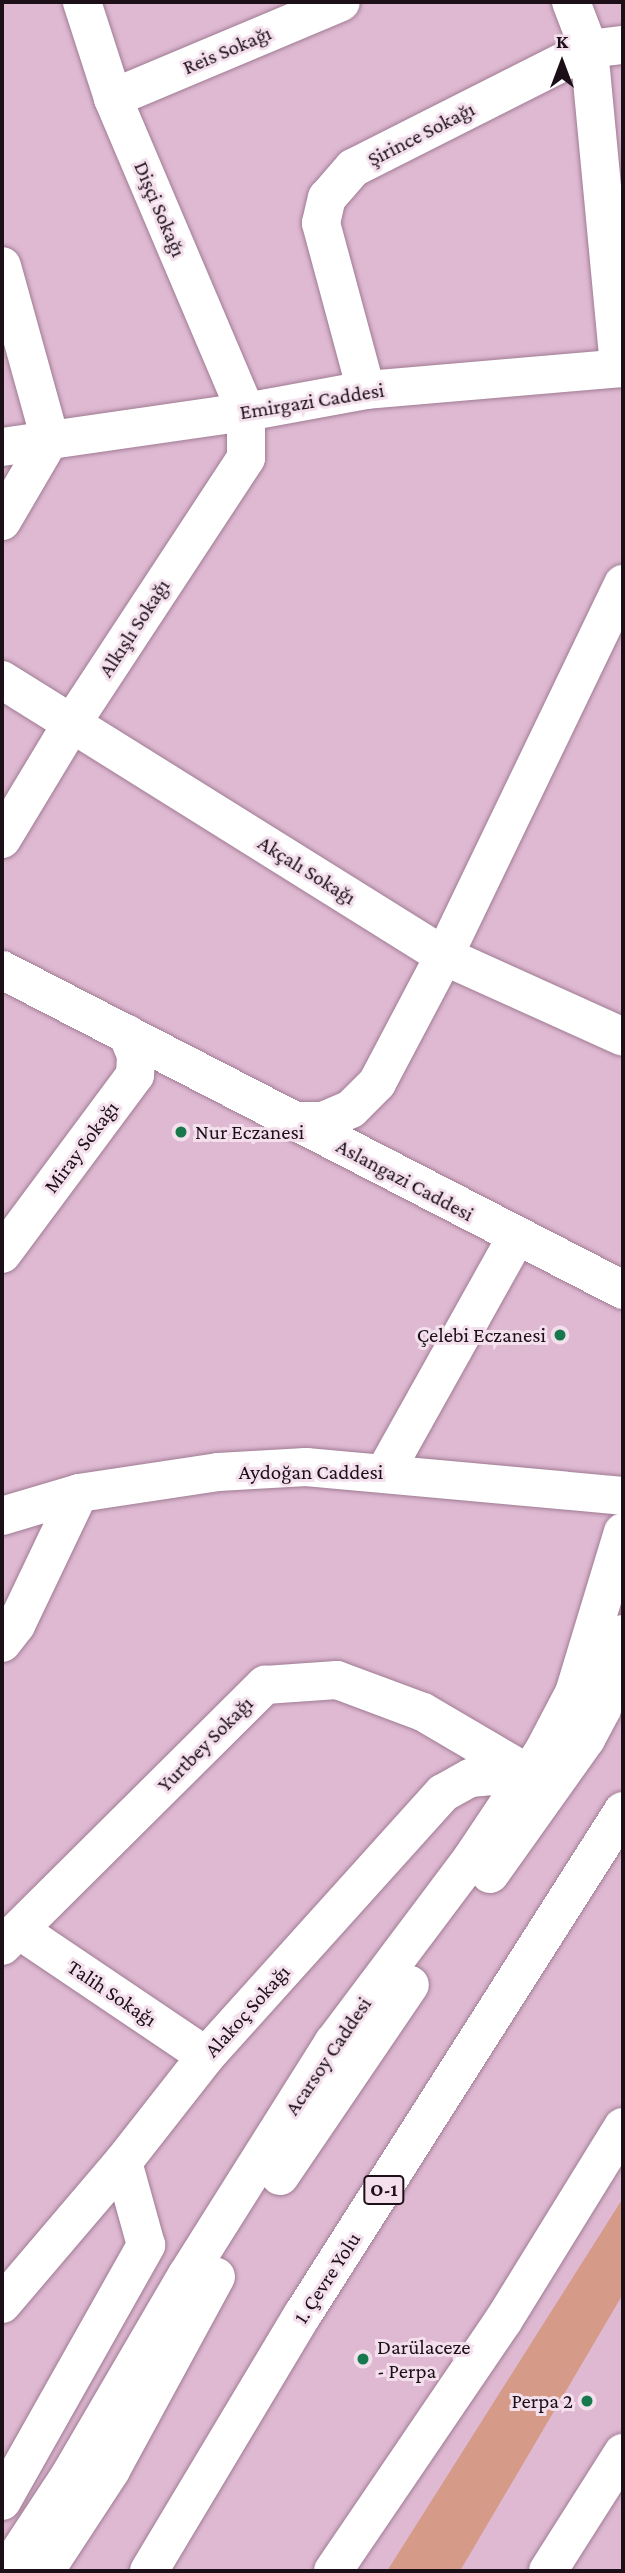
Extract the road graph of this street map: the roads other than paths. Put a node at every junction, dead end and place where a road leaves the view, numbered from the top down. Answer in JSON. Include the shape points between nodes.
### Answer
{"nodes":[{"id":1,"x":82,"y":2,"type":"edge"},
{"id":2,"x":341,"y":2,"type":"edge"},
{"id":3,"x":571,"y":2,"type":"edge"},
{"id":4,"x":606,"y":47,"type":"edge"},
{"id":5,"x":113,"y":98,"type":"junction"},
{"id":6,"x":2,"y":266,"type":"edge"},
{"id":7,"x":621,"y":368,"type":"edge"},
{"id":8,"x":366,"y":390,"type":"junction"},
{"id":9,"x":246,"y":412,"type":"junction"},
{"id":10,"x":50,"y":439,"type":"junction"},
{"id":11,"x":2,"y":447,"type":"edge"},
{"id":12,"x":2,"y":521,"type":"edge"},
{"id":13,"x":623,"y":584,"type":"edge"},
{"id":14,"x":2,"y":680,"type":"edge"},
{"id":15,"x":72,"y":723,"type":"junction"},
{"id":16,"x":2,"y":839,"type":"edge"},
{"id":17,"x":444,"y":956,"type":"junction"},
{"id":18,"x":2,"y":970,"type":"edge"},
{"id":19,"x":127,"y":1034,"type":"junction"},
{"id":20,"x":623,"y":1038,"type":"edge"},
{"id":21,"x":297,"y":1121,"type":"junction"},
{"id":22,"x":515,"y":1239,"type":"junction"},
{"id":23,"x":2,"y":1254,"type":"edge"},
{"id":24,"x":623,"y":1290,"type":"edge"},
{"id":25,"x":385,"y":1472,"type":"junction"},
{"id":26,"x":79,"y":1493,"type":"junction"},
{"id":27,"x":623,"y":1496,"type":"edge"},
{"id":28,"x":2,"y":1516,"type":"edge"},
{"id":29,"x":623,"y":1532,"type":"edge"},
{"id":30,"x":623,"y":1634,"type":"edge"},
{"id":31,"x":2,"y":1643,"type":"edge"},
{"id":32,"x":540,"y":1781,"type":"junction"},
{"id":33,"x":623,"y":1811,"type":"edge"},
{"id":34,"x":10,"y":1938,"type":"edge"},
{"id":35,"x":206,"y":2056,"type":"junction"},
{"id":36,"x":623,"y":2127,"type":"edge"},
{"id":37,"x":122,"y":2162,"type":"junction"},
{"id":38,"x":2,"y":2304,"type":"edge"},
{"id":39,"x":623,"y":2453,"type":"edge"},
{"id":40,"x":2,"y":2501,"type":"edge"},
{"id":41,"x":7,"y":2571,"type":"edge"},
{"id":42,"x":45,"y":2571,"type":"edge"},
{"id":43,"x":149,"y":2571,"type":"edge"},
{"id":44,"x":333,"y":2571,"type":"edge"},
{"id":45,"x":548,"y":2571,"type":"edge"}],
"edges":[{"from":1,"to":5,"type":"main road","name":"Dişçi Sokağı"},
{"from":2,"to":5,"type":"main road","name":"Reis Sokağı"},
{"from":3,"to":4,"type":"main road"},
{"from":4,"to":7,"type":"main road"},
{"from":4,"to":8,"type":"main road","name":"Şirince Sokağı","via":[[353,168],[327,198],[321,223]]},
{"from":5,"to":9,"type":"main road","name":"Dişçi Sokağı"},
{"from":6,"to":10,"type":"main road"},
{"from":7,"to":8,"type":"main road","name":"Emirgazi Caddesi"},
{"from":8,"to":9,"type":"main road","name":"Emirgazi Caddesi"},
{"from":9,"to":10,"type":"main road","name":"Emirgazi Caddesi"},
{"from":9,"to":15,"type":"main road","name":"Alkışlı Sokağı","via":[[246,458]]},
{"from":10,"to":11,"type":"main road","name":"Emirgazi Caddesi"},
{"from":10,"to":12,"type":"main road"},
{"from":13,"to":17,"type":"main road"},
{"from":14,"to":15,"type":"main road","name":"Akçalı Sokağı"},
{"from":15,"to":16,"type":"main road","name":"Alkışlı Sokağı"},
{"from":15,"to":17,"type":"main road","name":"Akçalı Sokağı"},
{"from":17,"to":20,"type":"main road","name":"Akçalı Sokağı"},
{"from":17,"to":21,"type":"main road","via":[[377,1083],[351,1109],[323,1121]]},
{"from":18,"to":19,"type":"main road","name":"Aslangazi Caddesi"},
{"from":19,"to":21,"type":"main road","name":"Aslangazi Caddesi"},
{"from":19,"to":23,"type":"main road","name":"Miray Sokağı","via":[[136,1055],[135,1074]]},
{"from":21,"to":22,"type":"main road","name":"Aslangazi Caddesi"},
{"from":22,"to":24,"type":"main road","name":"Aslangazi Caddesi"},
{"from":22,"to":25,"type":"main road"},
{"from":25,"to":26,"type":"main road","name":"Aydoğan Caddesi","via":[[306,1467],[218,1472]]},
{"from":25,"to":27,"type":"main road","name":"Aydoğan Caddesi"},
{"from":26,"to":28,"type":"main road","name":"Aydoğan Caddesi"},
{"from":26,"to":31,"type":"main road","via":[[16,1625]]},
{"from":29,"to":32,"type":"main road","name":"Acarsoy Caddesi","via":[[575,1693]]},
{"from":30,"to":32,"type":"main road","name":"Acarsoy Caddesi","via":[[602,1709]]},
{"from":32,"to":34,"type":"main road","name":"Yurtbey Sokağı","via":[[423,1712],[337,1680],[264,1685]]},
{"from":32,"to":35,"type":"main road","name":"Alakoç Sokağı","via":[[470,1778],[443,1793]]},
{"from":32,"to":41,"type":"main road","name":"Acarsoy Caddesi","via":[[472,1858],[334,2042]]},
{"from":32,"to":42,"type":"main road","name":"Acarsoy Caddesi","via":[[227,2257],[111,2470]]},
{"from":33,"to":43,"type":"main road","name":"1. Çevre Yolu","number":"O-1","via":[[303,2314]]},
{"from":34,"to":35,"type":"main road","name":"Talih Sokağı"},
{"from":35,"to":37,"type":"main road","name":"Alakoç Sokağı"},
{"from":36,"to":44,"type":"main road","via":[[503,2322]]},
{"from":37,"to":38,"type":"main road","name":"Alakoç Sokağı"},
{"from":37,"to":40,"type":"main road","via":[[146,2245]]},
{"from":39,"to":45,"type":"main road"}]}
